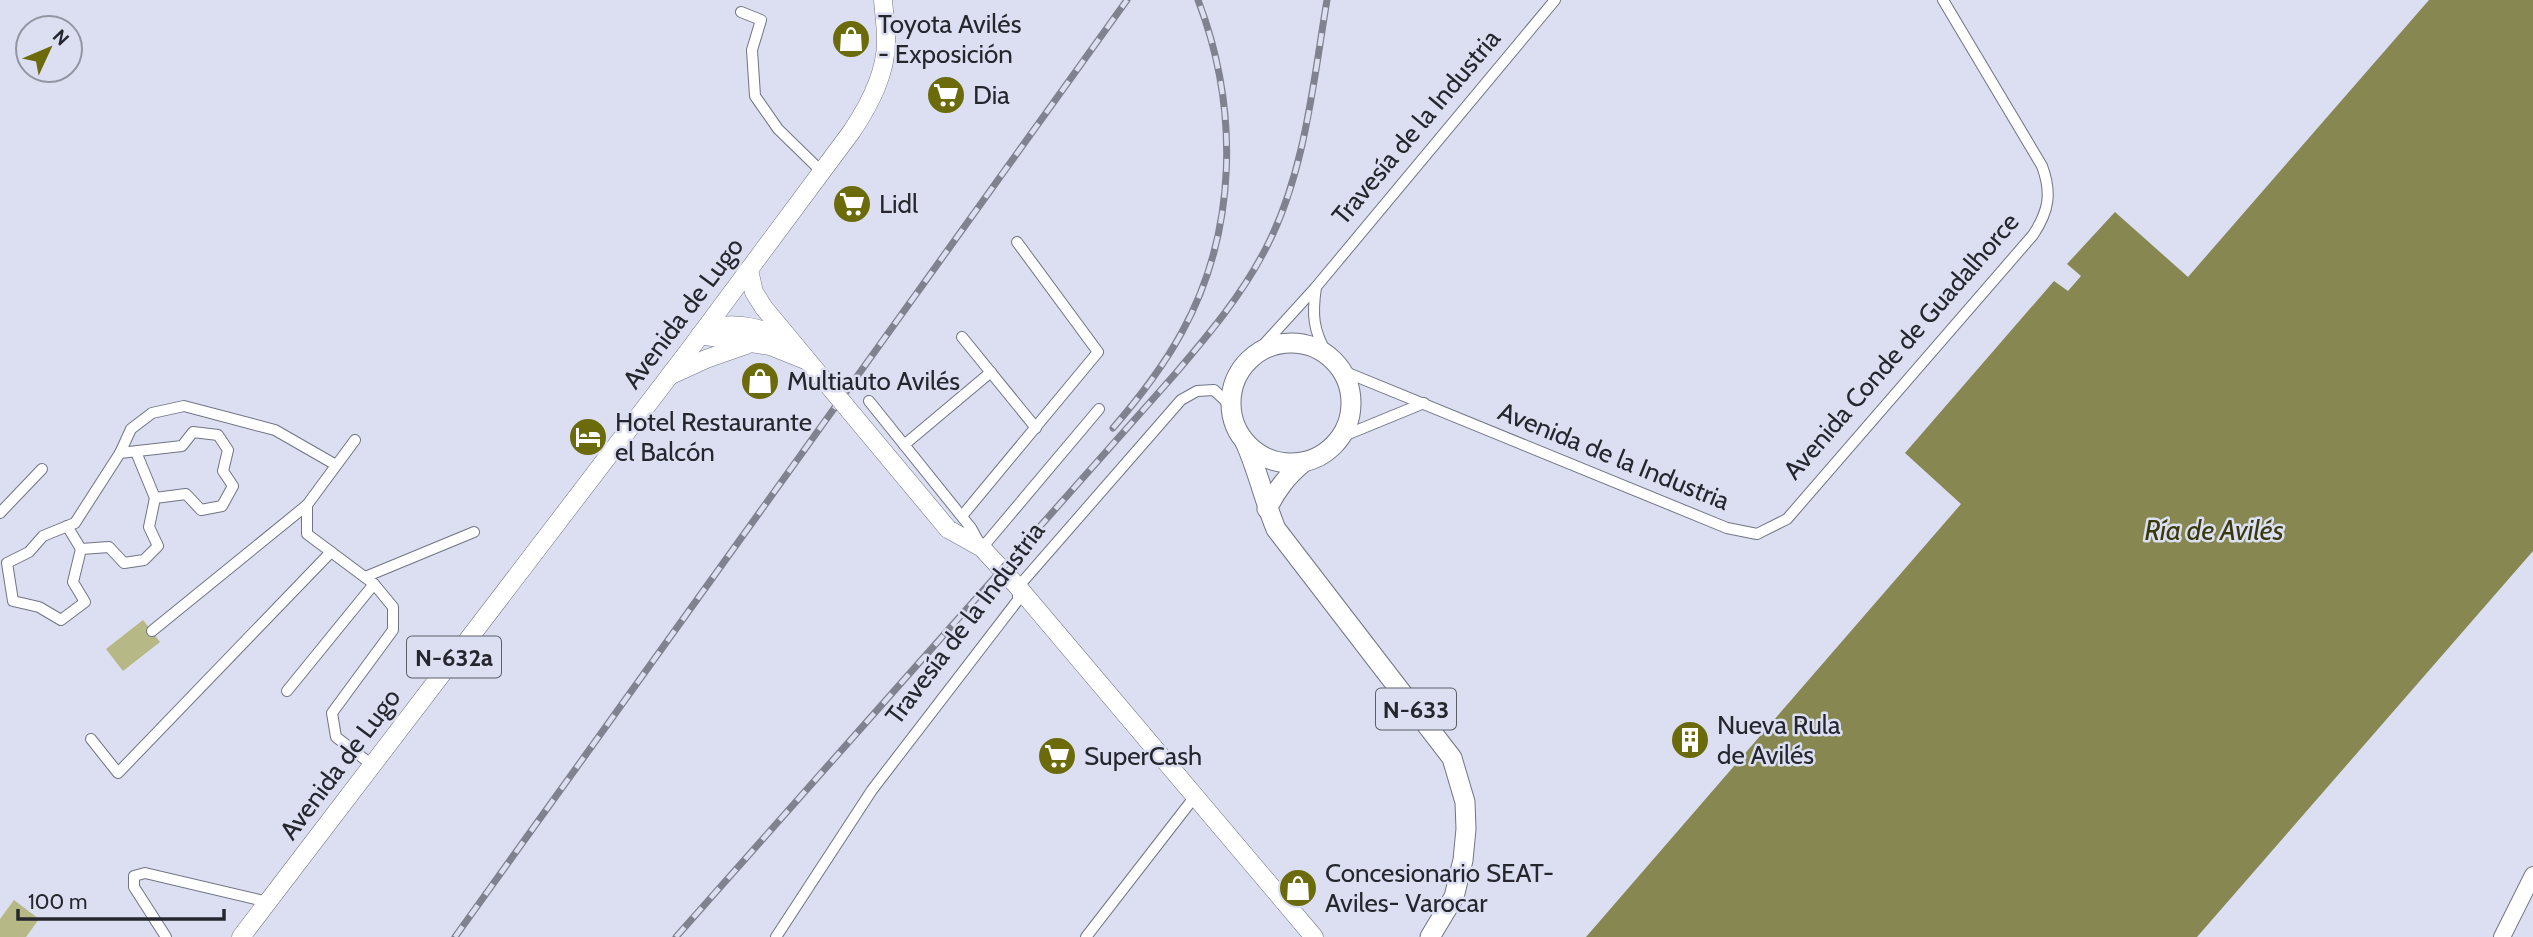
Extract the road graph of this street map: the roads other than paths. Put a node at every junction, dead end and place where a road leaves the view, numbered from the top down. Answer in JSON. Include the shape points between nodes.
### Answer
{"nodes":[{"id":1,"x":883,"y":0,"type":"edge"},
{"id":2,"x":1555,"y":0,"type":"edge"},
{"id":3,"x":1943,"y":0,"type":"edge"},
{"id":4,"x":741,"y":12,"type":"dead end"},
{"id":5,"x":822,"y":172,"type":"junction"},
{"id":6,"x":1017,"y":242,"type":"dead end"},
{"id":7,"x":749,"y":270,"type":"junction"},
{"id":8,"x":1316,"y":287,"type":"junction"},
{"id":9,"x":703,"y":332,"type":"junction"},
{"id":10,"x":962,"y":337,"type":"dead end"},
{"id":11,"x":751,"y":343,"type":"junction"},
{"id":12,"x":794,"y":345,"type":"junction"},
{"id":13,"x":1256,"y":353,"type":"junction"},
{"id":14,"x":1327,"y":354,"type":"junction"},
{"id":15,"x":808,"y":362,"type":"junction"},
{"id":16,"x":991,"y":372,"type":"junction"},
{"id":17,"x":1343,"y":372,"type":"junction"},
{"id":18,"x":668,"y":377,"type":"junction"},
{"id":19,"x":869,"y":401,"type":"dead end"},
{"id":20,"x":1424,"y":403,"type":"junction"},
{"id":21,"x":1230,"y":405,"type":"junction"},
{"id":22,"x":1099,"y":409,"type":"dead end"},
{"id":23,"x":1036,"y":428,"type":"junction"},
{"id":24,"x":1341,"y":438,"type":"junction"},
{"id":25,"x":355,"y":440,"type":"dead end"},
{"id":26,"x":1245,"y":442,"type":"junction"},
{"id":27,"x":904,"y":445,"type":"junction"},
{"id":28,"x":136,"y":452,"type":"junction"},
{"id":29,"x":120,"y":453,"type":"junction"},
{"id":30,"x":1304,"y":462,"type":"junction"},
{"id":31,"x":337,"y":465,"type":"junction"},
{"id":32,"x":42,"y":469,"type":"dead end"},
{"id":33,"x":155,"y":498,"type":"junction"},
{"id":34,"x":307,"y":505,"type":"junction"},
{"id":35,"x":1267,"y":509,"type":"junction"},
{"id":36,"x":0,"y":513,"type":"edge"},
{"id":37,"x":962,"y":516,"type":"junction"},
{"id":38,"x":1787,"y":519,"type":"joint"},
{"id":39,"x":67,"y":526,"type":"junction"},
{"id":40,"x":474,"y":532,"type":"dead end"},
{"id":41,"x":982,"y":548,"type":"junction"},
{"id":42,"x":81,"y":549,"type":"junction"},
{"id":43,"x":331,"y":552,"type":"junction"},
{"id":44,"x":369,"y":580,"type":"junction"},
{"id":45,"x":1018,"y":587,"type":"junction"},
{"id":46,"x":152,"y":631,"type":"dead end"},
{"id":47,"x":287,"y":691,"type":"dead end"},
{"id":48,"x":91,"y":739,"type":"dead end"},
{"id":49,"x":372,"y":765,"type":"junction"},
{"id":50,"x":1196,"y":795,"type":"junction"},
{"id":51,"x":2533,"y":875,"type":"edge"},
{"id":52,"x":268,"y":902,"type":"junction"},
{"id":53,"x":166,"y":937,"type":"edge"},
{"id":54,"x":241,"y":937,"type":"edge"},
{"id":55,"x":776,"y":937,"type":"edge"},
{"id":56,"x":1086,"y":937,"type":"edge"},
{"id":57,"x":1314,"y":937,"type":"edge"},
{"id":58,"x":1430,"y":937,"type":"edge"},
{"id":59,"x":2502,"y":937,"type":"edge"}],
"edges":[{"from":1,"to":5,"type":"main road","name":"Avenida de Lugo","number":"N-632a","via":[[887,41],[879,78],[869,105]]},
{"from":2,"to":8,"type":"street","name":"Travesía de la Industria"},
{"from":3,"to":38,"type":"street","name":"Avenida Conde de Guadalhorce","via":[[2042,166],[2049,203],[2044,220]]},
{"from":4,"to":5,"type":"street","via":[[761,20],[752,50],[755,96],[778,129]]},
{"from":5,"to":7,"type":"main road","name":"Avenida de Lugo","number":"N-632a"},
{"from":6,"to":23,"type":"street","via":[[1098,352]]},
{"from":7,"to":9,"type":"main road","name":"Avenida de Lugo","number":"N-632a"},
{"from":7,"to":12,"type":"main road","via":[[754,292]]},
{"from":8,"to":13,"type":"street","name":"Travesía de la Industria"},
{"from":8,"to":14,"type":"street","via":[[1316,336]]},
{"from":9,"to":11,"type":"main road"},
{"from":9,"to":12,"type":"main road","via":[[723,324],[750,326]]},
{"from":9,"to":18,"type":"main road","name":"Avenida de Lugo","number":"N-632a"},
{"from":10,"to":16,"type":"street"},
{"from":11,"to":15,"type":"main road"},
{"from":11,"to":18,"type":"main road"},
{"from":12,"to":15,"type":"main road"},
{"from":13,"to":14,"type":"highway","via":[[1291,342]]},
{"from":13,"to":21,"type":"highway","name":"Travesía de la Industria","via":[[1236,376]]},
{"from":14,"to":17,"type":"highway"},
{"from":15,"to":41,"type":"main road","bridge":true,"via":[[948,528]]},
{"from":16,"to":23,"type":"street"},
{"from":16,"to":27,"type":"street"},
{"from":17,"to":20,"type":"street","name":"Avenida de la Industria"},
{"from":17,"to":24,"type":"highway","via":[[1352,407]]},
{"from":18,"to":49,"type":"main road","name":"Avenida de Lugo","number":"N-632a"},
{"from":19,"to":27,"type":"street"},
{"from":20,"to":24,"type":"street"},
{"from":20,"to":38,"type":"street","name":"Avenida de la Industria","via":[[1727,528],[1757,534]]},
{"from":21,"to":26,"type":"highway","via":[[1233,422]]},
{"from":21,"to":45,"type":"street","name":"Travesía de la Industria","via":[[1214,390],[1197,391],[1181,400]]},
{"from":22,"to":41,"type":"street"},
{"from":23,"to":37,"type":"street"},
{"from":24,"to":30,"type":"highway","via":[[1316,459]]},
{"from":25,"to":31,"type":"street"},
{"from":26,"to":30,"type":"highway","via":[[1274,462]]},
{"from":26,"to":35,"type":"highway"},
{"from":27,"to":37,"type":"street"},
{"from":28,"to":29,"type":"street"},
{"from":28,"to":33,"type":"street"},
{"from":28,"to":33,"type":"street","via":[[182,446],[193,432],[218,435],[228,450],[223,471],[233,486],[222,506],[201,510],[186,494]]},
{"from":29,"to":31,"type":"street","via":[[131,429],[152,413],[184,406],[275,430]]},
{"from":29,"to":39,"type":"street","via":[[75,523]]},
{"from":30,"to":35,"type":"highway","via":[[1275,492]]},
{"from":31,"to":34,"type":"street"},
{"from":32,"to":36,"type":"street"},
{"from":33,"to":42,"type":"street","via":[[149,527],[158,547],[144,560],[124,563],[109,547]]},
{"from":34,"to":43,"type":"street","via":[[307,534]]},
{"from":34,"to":46,"type":"street"},
{"from":35,"to":58,"type":"highway","number":"N-633","via":[[1289,547],[1452,758],[1465,802],[1463,860],[1454,897]]},
{"from":37,"to":41,"type":"street"},
{"from":39,"to":42,"type":"street"},
{"from":39,"to":42,"type":"street","via":[[43,536],[29,552],[6,563],[13,601],[39,607],[61,620],[85,602],[73,582]]},
{"from":40,"to":44,"type":"street"},
{"from":41,"to":45,"type":"main road"},
{"from":43,"to":44,"type":"street"},
{"from":43,"to":48,"type":"street","via":[[118,773]]},
{"from":44,"to":47,"type":"street"},
{"from":44,"to":49,"type":"street","via":[[394,607],[393,630],[332,713],[336,737]]},
{"from":45,"to":50,"type":"main road"},
{"from":45,"to":55,"type":"street","name":"Travesía de la Industria","via":[[1018,600],[872,790]]},
{"from":49,"to":52,"type":"main road","name":"Avenida de Lugo","number":"N-632a"},
{"from":50,"to":56,"type":"street"},
{"from":50,"to":57,"type":"main road"},
{"from":51,"to":59,"type":"street"},
{"from":52,"to":53,"type":"street","via":[[145,873],[134,876],[134,887]]},
{"from":52,"to":54,"type":"main road","name":"Avenida de Lugo","number":"N-632a"}]}
